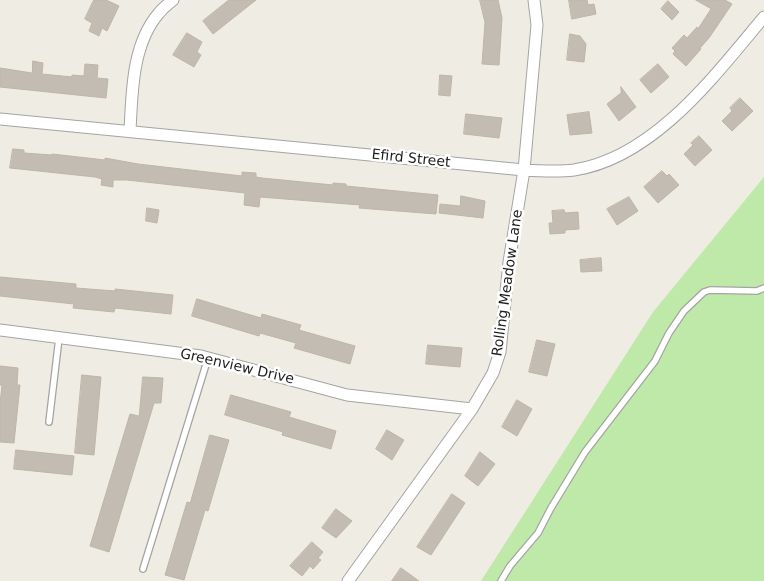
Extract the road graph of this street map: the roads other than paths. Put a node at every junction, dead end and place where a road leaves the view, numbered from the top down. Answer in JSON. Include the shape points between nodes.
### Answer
{"nodes":[{"id":1,"x":173,"y":0,"type":"edge"},
{"id":2,"x":534,"y":0,"type":"edge"},
{"id":3,"x":764,"y":17,"type":"edge"},
{"id":4,"x":0,"y":119,"type":"edge"},
{"id":5,"x":130,"y":131,"type":"junction"},
{"id":6,"x":524,"y":170,"type":"junction"},
{"id":7,"x":764,"y":288,"type":"edge"},
{"id":8,"x":0,"y":330,"type":"edge"},
{"id":9,"x":59,"y":338,"type":"junction"},
{"id":10,"x":208,"y":358,"type":"junction"},
{"id":11,"x":472,"y":409,"type":"junction"},
{"id":12,"x":49,"y":422,"type":"dead end"},
{"id":13,"x":143,"y":569,"type":"dead end"},
{"id":14,"x":348,"y":581,"type":"edge"},
{"id":15,"x":501,"y":581,"type":"edge"}],
"edges":[{"from":1,"to":5,"type":"street","via":[[158,13],[144,36],[132,90]]},
{"from":2,"to":6,"type":"street","name":"Rolling Meadow Lane","via":[[537,25]]},
{"from":3,"to":6,"type":"street","name":"Efird Street","via":[[696,96],[631,148],[613,158],[573,170]]},
{"from":4,"to":5,"type":"street","name":"Efird Street"},
{"from":5,"to":6,"type":"street","name":"Efird Street"},
{"from":6,"to":11,"type":"street","name":"Rolling Meadow Lane","via":[[509,262],[500,352],[493,373]]},
{"from":7,"to":15,"type":"lane","via":[[757,291],[710,290],[684,311],[655,361],[585,452],[538,534]]},
{"from":8,"to":9,"type":"street","name":"Greenview Drive"},
{"from":9,"to":10,"type":"street","name":"Greenview Drive"},
{"from":9,"to":12,"type":"lane"},
{"from":10,"to":11,"type":"street","name":"Greenview Drive","via":[[347,395]]},
{"from":10,"to":13,"type":"lane"},
{"from":11,"to":14,"type":"street","name":"Rolling Meadow Lane"}]}
